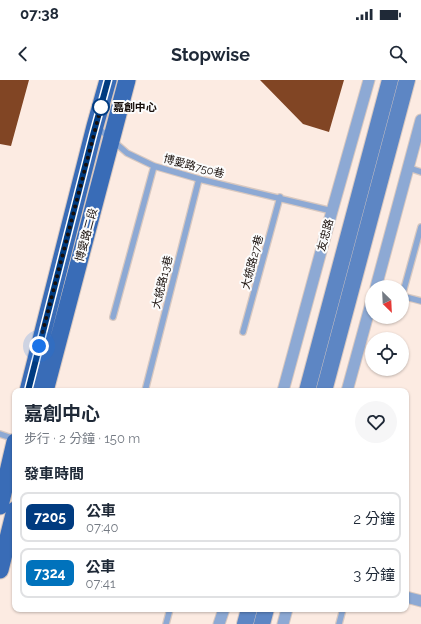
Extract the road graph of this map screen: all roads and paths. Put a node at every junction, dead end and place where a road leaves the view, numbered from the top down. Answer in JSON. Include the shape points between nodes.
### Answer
{"nodes":[{"id":1,"x":108,"y":80,"type":"edge"},
{"id":2,"x":127,"y":80,"type":"edge"},
{"id":3,"x":369,"y":80,"type":"edge"},
{"id":4,"x":390,"y":80,"type":"edge"},
{"id":5,"x":407,"y":80,"type":"edge"},
{"id":6,"x":421,"y":120,"type":"edge"},
{"id":7,"x":96,"y":126,"type":"junction"},
{"id":8,"x":111,"y":139,"type":"junction"},
{"id":9,"x":154,"y":166,"type":"junction"},
{"id":10,"x":409,"y":168,"type":"junction"},
{"id":11,"x":421,"y":172,"type":"edge"},
{"id":12,"x":199,"y":179,"type":"junction"},
{"id":13,"x":280,"y":197,"type":"junction"},
{"id":14,"x":332,"y":211,"type":"junction"},
{"id":15,"x":421,"y":227,"type":"edge"},
{"id":16,"x":378,"y":280,"type":"edge"},
{"id":17,"x":421,"y":301,"type":"edge"},
{"id":18,"x":113,"y":317,"type":"dead end"},
{"id":19,"x":365,"y":324,"type":"edge"},
{"id":20,"x":243,"y":332,"type":"dead end"},
{"id":21,"x":29,"y":388,"type":"edge"},
{"id":22,"x":46,"y":388,"type":"edge"},
{"id":23,"x":146,"y":388,"type":"edge"},
{"id":24,"x":284,"y":388,"type":"edge"},
{"id":25,"x":308,"y":388,"type":"edge"},
{"id":26,"x":325,"y":388,"type":"edge"},
{"id":27,"x":348,"y":388,"type":"edge"},
{"id":28,"x":0,"y":434,"type":"edge"},
{"id":29,"x":12,"y":440,"type":"edge"},
{"id":30,"x":12,"y":470,"type":"edge"},
{"id":31,"x":10,"y":489,"type":"edge"},
{"id":32,"x":0,"y":506,"type":"edge"},
{"id":33,"x":12,"y":522,"type":"edge"},
{"id":34,"x":0,"y":570,"type":"edge"},
{"id":35,"x":409,"y":598,"type":"edge"},
{"id":36,"x":421,"y":601,"type":"edge"},
{"id":37,"x":169,"y":612,"type":"edge"},
{"id":38,"x":223,"y":612,"type":"edge"},
{"id":39,"x":248,"y":612,"type":"edge"},
{"id":40,"x":265,"y":612,"type":"edge"},
{"id":41,"x":286,"y":612,"type":"edge"},
{"id":42,"x":342,"y":612,"type":"edge"},
{"id":43,"x":166,"y":624,"type":"edge"},
{"id":44,"x":220,"y":624,"type":"edge"},
{"id":45,"x":245,"y":624,"type":"edge"},
{"id":46,"x":262,"y":624,"type":"edge"},
{"id":47,"x":283,"y":624,"type":"edge"},
{"id":48,"x":339,"y":624,"type":"edge"}],
"edges":[{"from":1,"to":7,"type":"main road","name":"博愛路二段"},
{"from":2,"to":8,"type":"main road","name":"博愛路二段"},
{"from":3,"to":14,"type":"street","name":"友忠路"},
{"from":4,"to":25,"type":"street","name":"友忠路"},
{"from":5,"to":26,"type":"street"},
{"from":6,"to":10,"type":"street"},
{"from":7,"to":8,"type":"lane","name":"博愛路750巷"},
{"from":7,"to":21,"type":"main road","name":"博愛路二段"},
{"from":8,"to":9,"type":"lane","name":"博愛路750巷","via":[[127,153]]},
{"from":8,"to":22,"type":"main road","name":"博愛路二段"},
{"from":9,"to":12,"type":"lane","name":"博愛路750巷"},
{"from":9,"to":18,"type":"lane"},
{"from":10,"to":11,"type":"lane"},
{"from":10,"to":16,"type":"street"},
{"from":12,"to":13,"type":"lane","name":"博愛路750巷"},
{"from":12,"to":23,"type":"lane","name":"大統路13巷"},
{"from":13,"to":14,"type":"lane","name":"博愛路750巷"},
{"from":13,"to":20,"type":"lane","name":"大統路27巷"},
{"from":14,"to":24,"type":"street","name":"友忠路"},
{"from":15,"to":17,"type":"lane","via":[[402,296]]},
{"from":19,"to":27,"type":"street"},
{"from":28,"to":29,"type":"lane"},
{"from":30,"to":31,"type":"main road"},
{"from":31,"to":32,"type":"main road"},
{"from":33,"to":34,"type":"main road"},
{"from":35,"to":36,"type":"street"},
{"from":37,"to":43,"type":"lane"},
{"from":38,"to":44,"type":"street"},
{"from":39,"to":45,"type":"street"},
{"from":40,"to":46,"type":"street"},
{"from":41,"to":47,"type":"street"},
{"from":42,"to":48,"type":"lane"}]}
